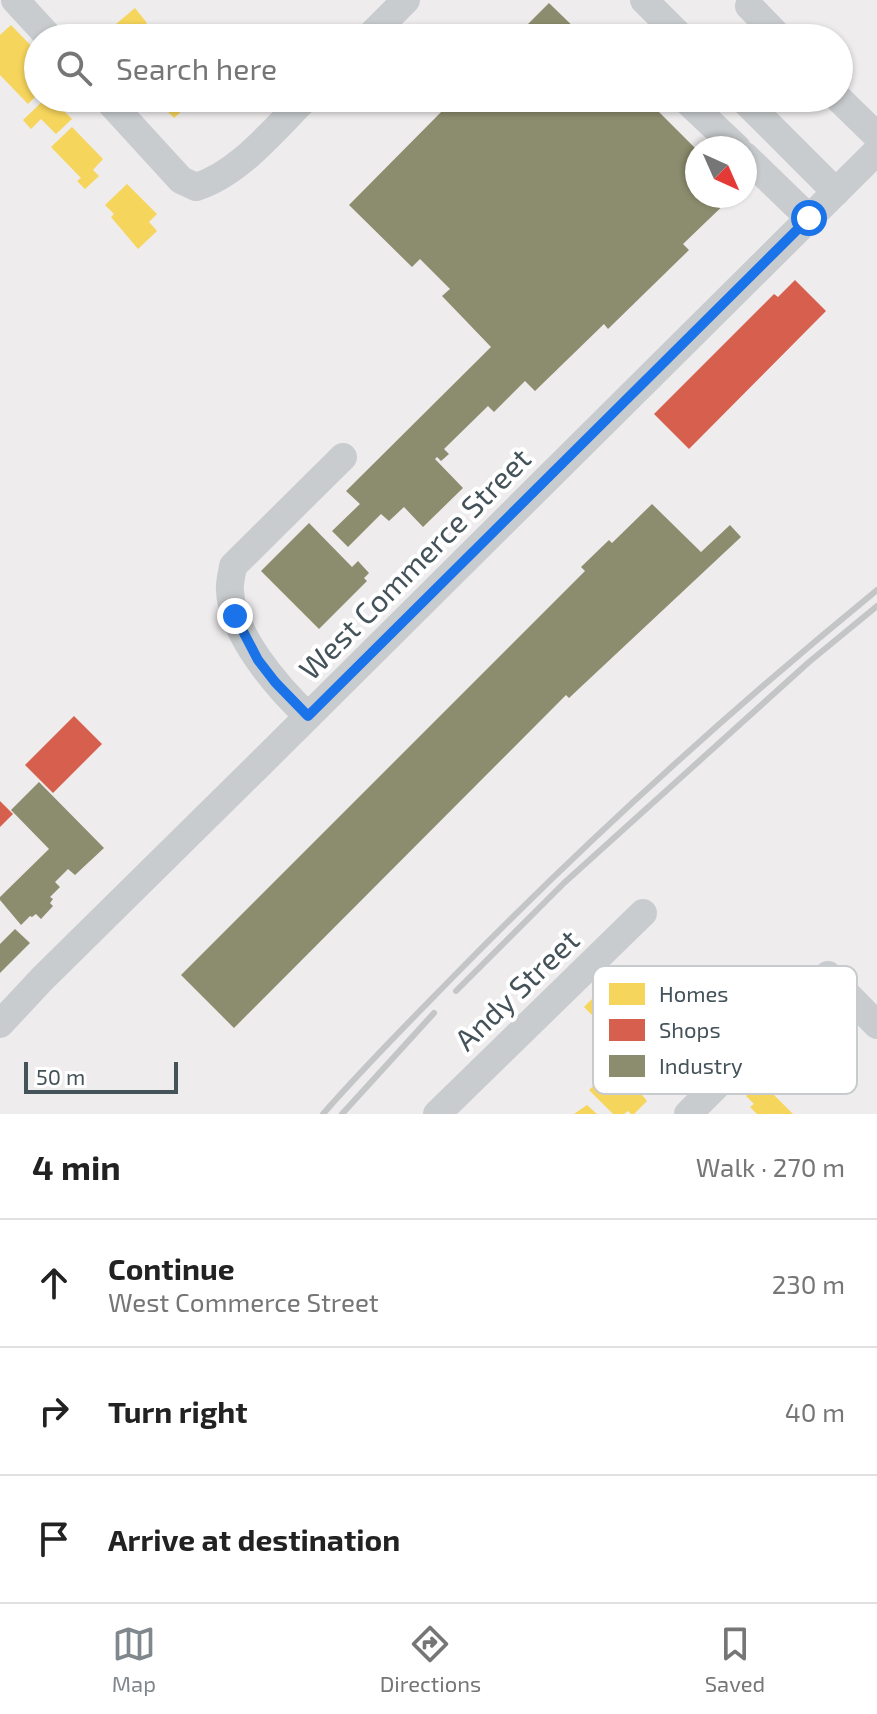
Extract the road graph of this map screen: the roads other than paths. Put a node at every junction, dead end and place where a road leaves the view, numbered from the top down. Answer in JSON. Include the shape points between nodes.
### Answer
{"nodes":[{"id":1,"x":15,"y":0,"type":"edge"},
{"id":2,"x":644,"y":0,"type":"edge"},
{"id":3,"x":392,"y":5,"type":"edge"},
{"id":4,"x":749,"y":6,"type":"dead end"},
{"id":5,"x":37,"y":24,"type":"edge"},
{"id":6,"x":378,"y":24,"type":"edge"},
{"id":7,"x":668,"y":24,"type":"edge"},
{"id":8,"x":766,"y":24,"type":"edge"},
{"id":9,"x":119,"y":112,"type":"edge"},
{"id":10,"x":292,"y":112,"type":"edge"},
{"id":11,"x":699,"y":112,"type":"edge"},
{"id":12,"x":756,"y":112,"type":"edge"},
{"id":13,"x":852,"y":112,"type":"edge"},
{"id":14,"x":724,"y":136,"type":"edge"},
{"id":15,"x":877,"y":136,"type":"edge"},
{"id":16,"x":877,"y":151,"type":"edge"},
{"id":17,"x":757,"y":168,"type":"edge"},
{"id":18,"x":836,"y":192,"type":"junction"},
{"id":19,"x":809,"y":218,"type":"junction"},
{"id":20,"x":343,"y":457,"type":"dead end"},
{"id":21,"x":308,"y":716,"type":"junction"},
{"id":22,"x":643,"y":913,"type":"dead end"},
{"id":23,"x":857,"y":1005,"type":"edge"},
{"id":24,"x":0,"y":1024,"type":"edge"},
{"id":25,"x":877,"y":1025,"type":"edge"},
{"id":26,"x":708,"y":1094,"type":"edge"},
{"id":27,"x":437,"y":1114,"type":"edge"},
{"id":28,"x":688,"y":1114,"type":"edge"}],
"edges":[{"from":1,"to":5,"type":"street"},
{"from":2,"to":7,"type":"street"},
{"from":3,"to":6,"type":"street"},
{"from":4,"to":8,"type":"street"},
{"from":9,"to":10,"type":"street","via":[[181,180],[196,187],[232,170]]},
{"from":11,"to":14,"type":"street"},
{"from":12,"to":18,"type":"street"},
{"from":13,"to":15,"type":"street"},
{"from":16,"to":18,"type":"street","name":"West Commerce Street"},
{"from":17,"to":19,"type":"street"},
{"from":18,"to":19,"type":"street","name":"West Commerce Street"},
{"from":19,"to":21,"type":"street","name":"West Commerce Street"},
{"from":20,"to":21,"type":"street","via":[[233,566],[229,590],[235,616],[258,660]]},
{"from":21,"to":24,"type":"street","name":"West Commerce Street"},
{"from":22,"to":27,"type":"street","name":"Andy Street"},
{"from":23,"to":25,"type":"street"},
{"from":26,"to":28,"type":"street"}]}
